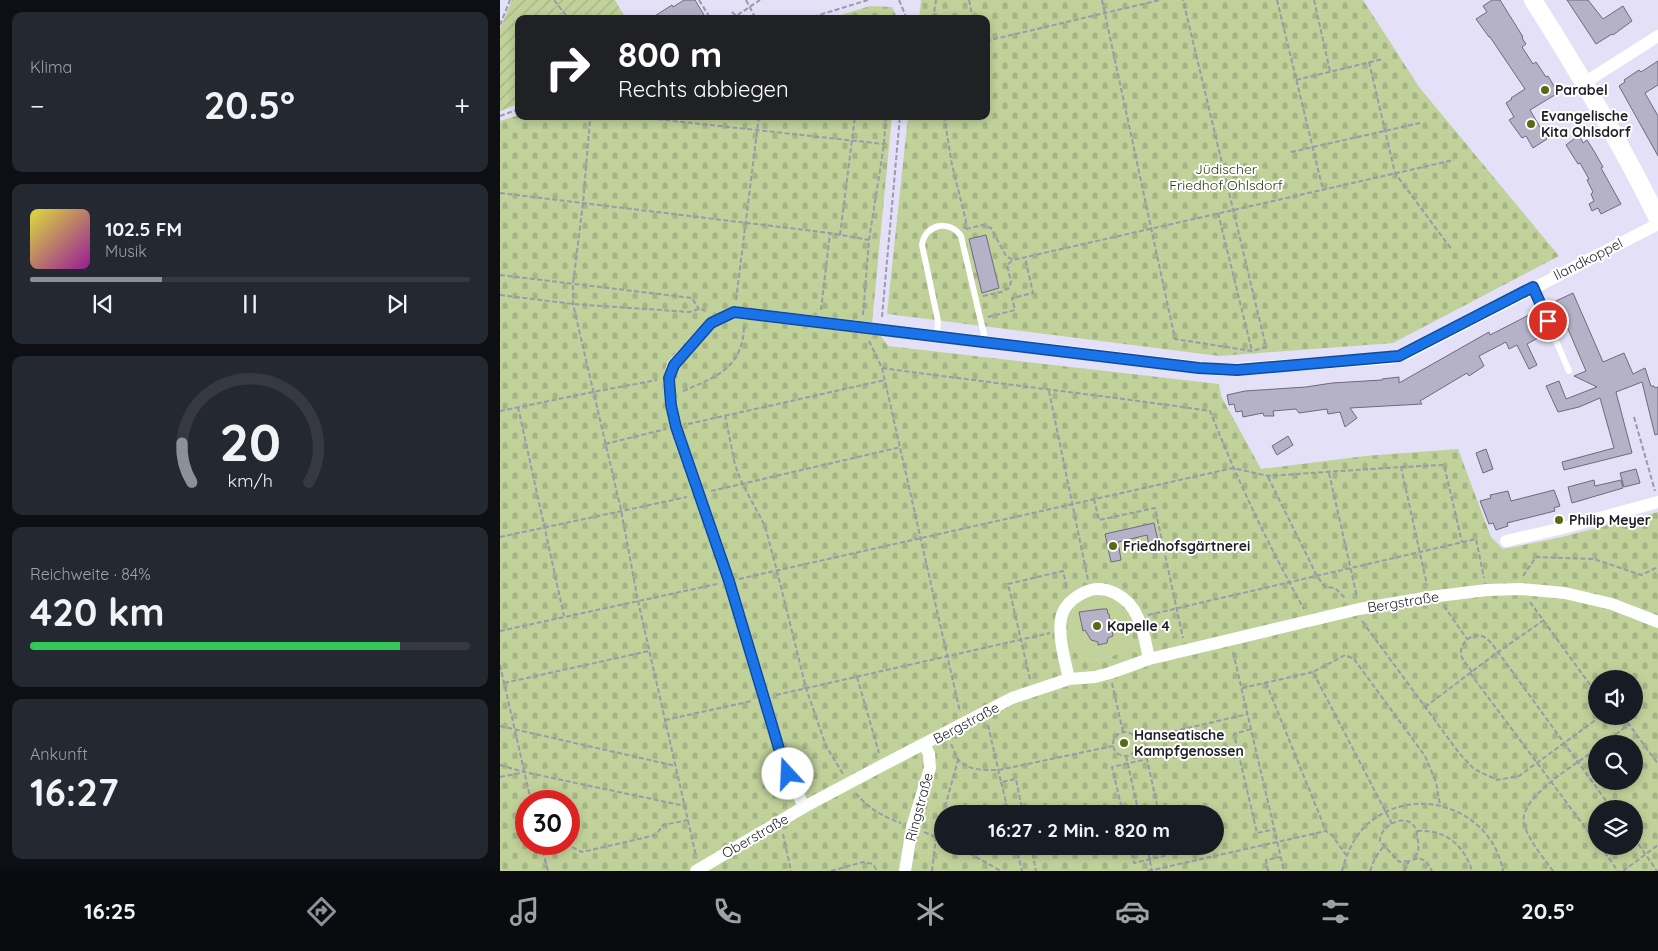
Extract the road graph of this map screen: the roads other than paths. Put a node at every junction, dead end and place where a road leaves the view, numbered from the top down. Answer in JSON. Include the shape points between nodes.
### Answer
{"nodes":[{"id":1,"x":1533,"y":0,"type":"edge"},
{"id":2,"x":1658,"y":36,"type":"edge"},
{"id":3,"x":1584,"y":82,"type":"junction"},
{"id":4,"x":1658,"y":219,"type":"edge"},
{"id":5,"x":1658,"y":224,"type":"edge"},
{"id":6,"x":1533,"y":287,"type":"junction"},
{"id":7,"x":937,"y":337,"type":"junction"},
{"id":8,"x":986,"y":342,"type":"junction"},
{"id":9,"x":1569,"y":371,"type":"dead end"},
{"id":10,"x":1657,"y":497,"type":"edge"},
{"id":11,"x":1506,"y":541,"type":"dead end"},
{"id":12,"x":1658,"y":622,"type":"edge"},
{"id":13,"x":1149,"y":659,"type":"junction"},
{"id":14,"x":1068,"y":679,"type":"junction"},
{"id":15,"x":924,"y":744,"type":"junction"},
{"id":16,"x":866,"y":773,"type":"joint"},
{"id":17,"x":804,"y":807,"type":"junction"},
{"id":18,"x":698,"y":870,"type":"edge"},
{"id":19,"x":905,"y":871,"type":"edge"}],
"edges":[{"from":1,"to":3,"type":"main road"},
{"from":2,"to":3,"type":"street"},
{"from":3,"to":4,"type":"main road"},
{"from":5,"to":6,"type":"street","name":"Ilandkoppel"},
{"from":6,"to":8,"type":"street","name":"Ilandkoppel","via":[[1408,353],[1392,358],[1221,370]]},
{"from":6,"to":9,"type":"lane"},
{"from":7,"to":8,"type":"street","name":"Ilandkoppel"},
{"from":7,"to":8,"type":"lane","via":[[938,321],[922,245],[930,229],[946,225],[961,236]]},
{"from":7,"to":17,"type":"street","name":"Ilandkoppel","via":[[735,314],[711,323],[674,365],[669,378],[676,427],[729,581],[783,762]]},
{"from":10,"to":11,"type":"street","via":[[1559,529]]},
{"from":12,"to":13,"type":"street","name":"Bergstraße","via":[[1612,604],[1521,585],[1357,609]]},
{"from":13,"to":14,"type":"street","name":"Bergstraße","via":[[1094,677]]},
{"from":13,"to":14,"type":"street","via":[[1138,617],[1131,606],[1118,594],[1103,588],[1090,589],[1075,597],[1061,618]]},
{"from":14,"to":15,"type":"street","name":"Bergstraße","via":[[1012,698]]},
{"from":15,"to":16,"type":"street","name":"Bergstraße"},
{"from":15,"to":19,"type":"street","name":"Ringstraße","via":[[930,768],[912,827]]},
{"from":16,"to":17,"type":"street","name":"Oberstraße"},
{"from":17,"to":18,"type":"street","name":"Oberstraße"}]}
